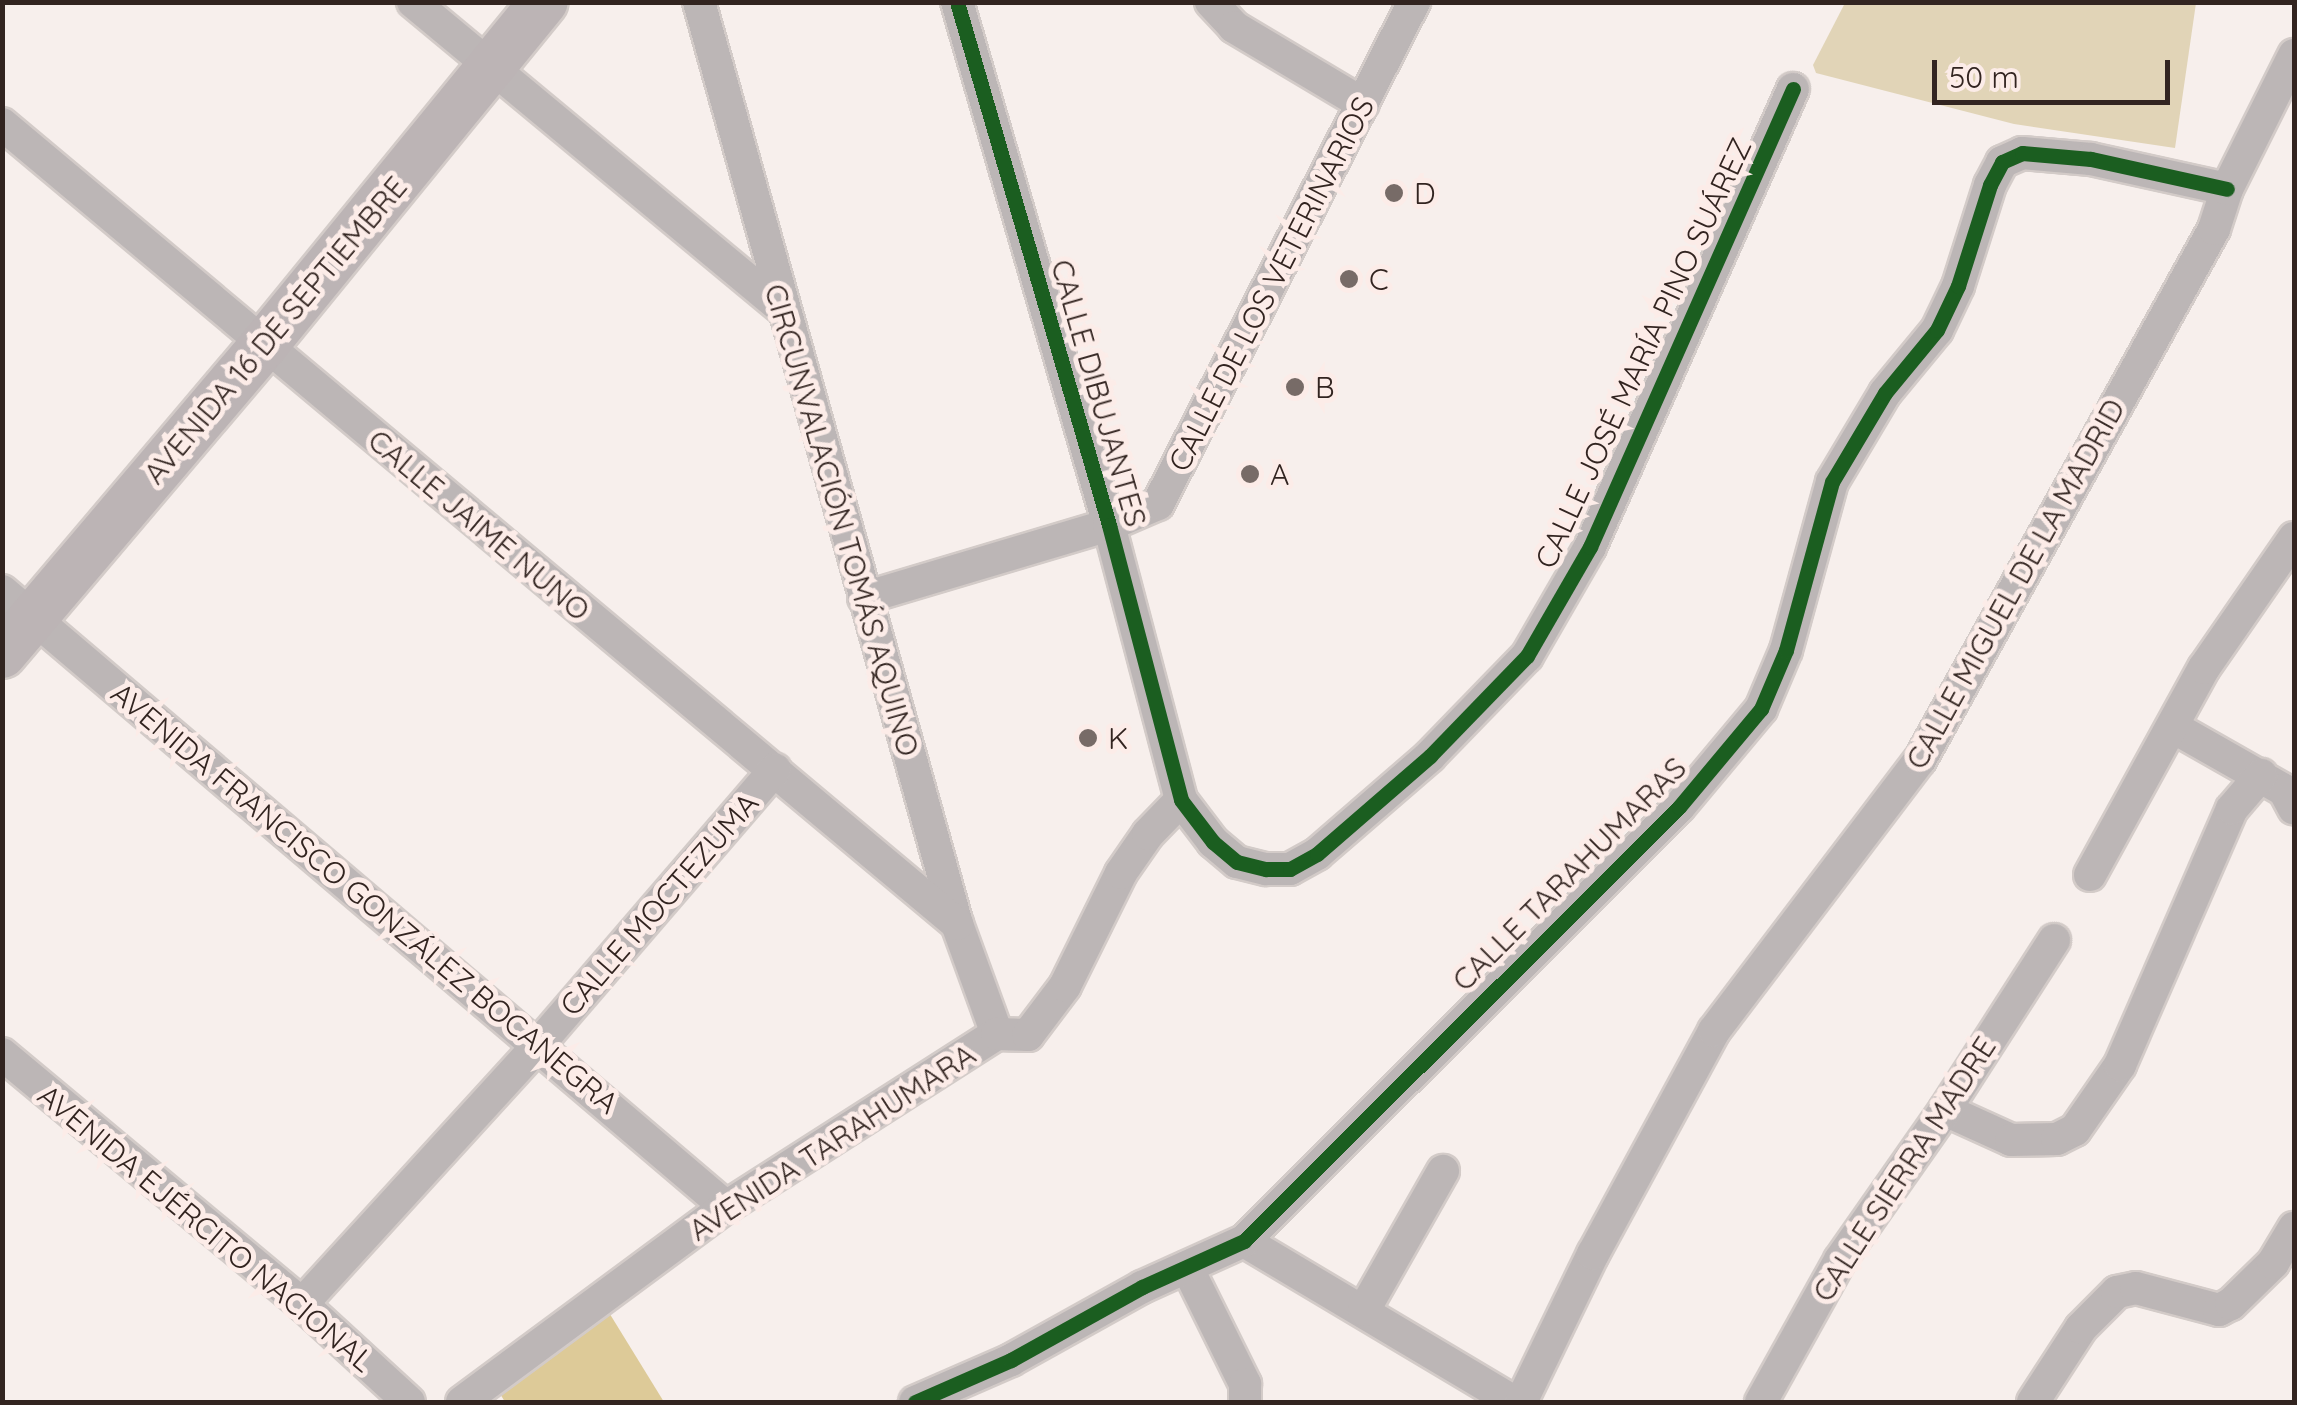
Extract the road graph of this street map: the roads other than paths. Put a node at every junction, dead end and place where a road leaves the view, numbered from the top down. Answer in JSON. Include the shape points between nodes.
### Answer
{"nodes":[{"id":1,"x":413,"y":2,"type":"edge"},
{"id":2,"x":544,"y":2,"type":"edge"},
{"id":3,"x":699,"y":2,"type":"edge"},
{"id":4,"x":957,"y":2,"type":"edge"},
{"id":5,"x":1210,"y":2,"type":"edge"},
{"id":6,"x":1414,"y":2,"type":"edge"},
{"id":7,"x":2294,"y":55,"type":"edge"},
{"id":8,"x":492,"y":68,"type":"junction"},
{"id":9,"x":1793,"y":89,"type":"dead end"},
{"id":10,"x":1363,"y":104,"type":"junction"},
{"id":11,"x":2,"y":124,"type":"edge"},
{"id":12,"x":2227,"y":189,"type":"junction"},
{"id":13,"x":781,"y":308,"type":"junction"},
{"id":14,"x":263,"y":346,"type":"junction"},
{"id":15,"x":1109,"y":525,"type":"junction"},
{"id":16,"x":2294,"y":538,"type":"edge"},
{"id":17,"x":864,"y":598,"type":"junction"},
{"id":18,"x":18,"y":604,"type":"edge"},
{"id":19,"x":2,"y":654,"type":"edge"},
{"id":20,"x":2172,"y":727,"type":"junction"},
{"id":21,"x":775,"y":770,"type":"junction"},
{"id":22,"x":2284,"y":786,"type":"edge"},
{"id":23,"x":1181,"y":800,"type":"junction"},
{"id":24,"x":2090,"y":875,"type":"dead end"},
{"id":25,"x":957,"y":924,"type":"junction"},
{"id":26,"x":2054,"y":940,"type":"dead end"},
{"id":27,"x":997,"y":1034,"type":"junction"},
{"id":28,"x":538,"y":1044,"type":"junction"},
{"id":29,"x":2,"y":1054,"type":"edge"},
{"id":30,"x":1945,"y":1110,"type":"junction"},
{"id":31,"x":1444,"y":1171,"type":"dead end"},
{"id":32,"x":726,"y":1207,"type":"junction"},
{"id":33,"x":2294,"y":1228,"type":"edge"},
{"id":34,"x":1244,"y":1241,"type":"junction"},
{"id":35,"x":1187,"y":1267,"type":"junction"},
{"id":36,"x":302,"y":1304,"type":"junction"},
{"id":37,"x":1364,"y":1310,"type":"junction"},
{"id":38,"x":409,"y":1402,"type":"edge"},
{"id":39,"x":462,"y":1402,"type":"edge"},
{"id":40,"x":915,"y":1402,"type":"edge"},
{"id":41,"x":1245,"y":1402,"type":"edge"},
{"id":42,"x":1518,"y":1402,"type":"edge"},
{"id":43,"x":1761,"y":1402,"type":"edge"},
{"id":44,"x":2034,"y":1402,"type":"edge"}],
"edges":[{"from":1,"to":8,"type":"street"},
{"from":2,"to":8,"type":"street","name":"AVENIDA 16 DE SEPTIEMBRE"},
{"from":3,"to":13,"type":"street","name":"CIRCUNVALACIÓN TOMÁS AQUINO"},
{"from":4,"to":15,"type":"street","name":"CALLE DIBUJANTES"},
{"from":5,"to":10,"type":"street","via":[[1234,27]]},
{"from":6,"to":10,"type":"street","name":"CALLE DE LOS VETERINARIOS"},
{"from":7,"to":12,"type":"street","name":"CALLE MIGUEL DE LA MADRID"},
{"from":8,"to":13,"type":"street"},
{"from":8,"to":14,"type":"street","name":"AVENIDA 16 DE SEPTIEMBRE"},
{"from":9,"to":23,"type":"street","name":"CALLE JOSÉ MARÍA PINO SUÁREZ","via":[[1590,546],[1527,656],[1430,756],[1317,854],[1290,869],[1237,862]]},
{"from":10,"to":15,"type":"street","name":"CALLE DE LOS VETERINARIOS","via":[[1158,504]]},
{"from":11,"to":14,"type":"street","name":"CALLE JAIME NUNO"},
{"from":12,"to":34,"type":"street","name":"CALLE TARAHUMARAS","via":[[2091,159],[2022,153],[2002,162],[1937,330],[1885,393],[1832,482],[1786,650],[1761,709],[1680,808]]},
{"from":12,"to":42,"type":"street","name":"CALLE MIGUEL DE LA MADRID","via":[[2214,229],[1920,760],[1714,1030]]},
{"from":13,"to":17,"type":"street","name":"CIRCUNVALACIÓN TOMÁS AQUINO"},
{"from":14,"to":18,"type":"street","name":"AVENIDA 16 DE SEPTIEMBRE"},
{"from":14,"to":21,"type":"street","name":"CALLE JAIME NUNO"},
{"from":15,"to":17,"type":"street","name":"CALLE DE LOS VETERINARIOS"},
{"from":15,"to":23,"type":"street","name":"CALLE DIBUJANTES"},
{"from":16,"to":20,"type":"street","via":[[2204,668]]},
{"from":17,"to":25,"type":"street","name":"CIRCUNVALACIÓN TOMÁS AQUINO"},
{"from":18,"to":19,"type":"street","name":"AVENIDA 16 DE SEPTIEMBRE"},
{"from":18,"to":28,"type":"street","name":"AVENIDA FRANCISCO GONZÁLEZ BOCANEGRA"},
{"from":20,"to":22,"type":"street"},
{"from":20,"to":24,"type":"street"},
{"from":21,"to":25,"type":"street","name":"CALLE JAIME NUNO"},
{"from":21,"to":28,"type":"street","name":"CALLE MOCTEZUMA"},
{"from":22,"to":30,"type":"street","via":[[2232,808],[2120,1066],[2075,1130],[2056,1140],[2011,1140]]},
{"from":23,"to":27,"type":"street","name":"AVENIDA TARAHUMARA","via":[[1121,873],[1040,1025],[1028,1035]]},
{"from":25,"to":27,"type":"street","name":"CIRCUNVALACIÓN TOMÁS AQUINO"},
{"from":26,"to":30,"type":"street","name":"CALLE SIERRA MADRE"},
{"from":27,"to":32,"type":"street","name":"AVENIDA TARAHUMARA"},
{"from":28,"to":32,"type":"street","name":"AVENIDA FRANCISCO GONZÁLEZ BOCANEGRA"},
{"from":28,"to":36,"type":"street","name":"CALLE MOCTEZUMA"},
{"from":29,"to":36,"type":"street","name":"AVENIDA EJÉRCITO NACIONAL"},
{"from":30,"to":43,"type":"street","name":"CALLE SIERRA MADRE","via":[[1840,1260]]},
{"from":31,"to":37,"type":"street"},
{"from":32,"to":39,"type":"street","name":"AVENIDA TARAHUMARA"},
{"from":33,"to":44,"type":"street","via":[[2273,1263],[2219,1310],[2136,1288],[2117,1292],[2080,1328]]},
{"from":34,"to":35,"type":"street","name":"CALLE TARAHUMARAS"},
{"from":34,"to":37,"type":"street"},
{"from":35,"to":40,"type":"street","name":"CALLE TARAHUMARAS"},
{"from":35,"to":41,"type":"street","via":[[1245,1384]]},
{"from":36,"to":38,"type":"street","name":"AVENIDA EJÉRCITO NACIONAL"},
{"from":37,"to":42,"type":"street"}]}
